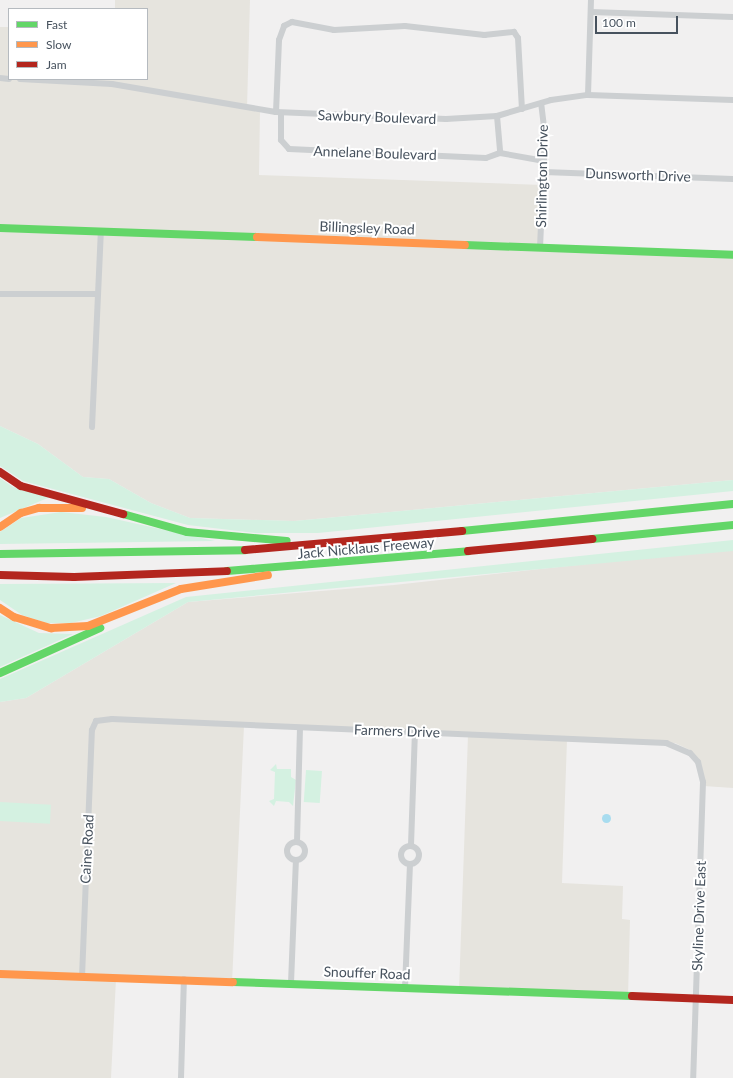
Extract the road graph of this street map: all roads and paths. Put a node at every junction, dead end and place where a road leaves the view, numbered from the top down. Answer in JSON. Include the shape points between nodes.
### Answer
{"nodes":[{"id":1,"x":591,"y":0,"type":"edge"},
{"id":2,"x":591,"y":12,"type":"junction"},
{"id":3,"x":733,"y":17,"type":"edge"},
{"id":4,"x":38,"y":80,"type":"edge"},
{"id":5,"x":588,"y":95,"type":"junction"},
{"id":6,"x":733,"y":100,"type":"edge"},
{"id":7,"x":541,"y":104,"type":"junction"},
{"id":8,"x":522,"y":109,"type":"junction"},
{"id":9,"x":279,"y":113,"type":"junction"},
{"id":10,"x":497,"y":116,"type":"junction"},
{"id":11,"x":500,"y":154,"type":"junction"},
{"id":12,"x":544,"y":161,"type":"junction"},
{"id":13,"x":544,"y":172,"type":"junction"},
{"id":14,"x":733,"y":179,"type":"edge"},
{"id":15,"x":0,"y":228,"type":"edge"},
{"id":16,"x":101,"y":232,"type":"junction"},
{"id":17,"x":540,"y":248,"type":"junction"},
{"id":18,"x":733,"y":255,"type":"edge"},
{"id":19,"x":0,"y":289,"type":"edge"},
{"id":20,"x":7,"y":292,"type":"junction"},
{"id":21,"x":0,"y":294,"type":"edge"},
{"id":22,"x":98,"y":294,"type":"junction"},
{"id":23,"x":92,"y":427,"type":"dead end"},
{"id":24,"x":0,"y":472,"type":"edge"},
{"id":25,"x":733,"y":504,"type":"edge"},
{"id":26,"x":137,"y":519,"type":"junction"},
{"id":27,"x":733,"y":525,"type":"edge"},
{"id":28,"x":0,"y":527,"type":"edge"},
{"id":29,"x":388,"y":539,"type":"junction"},
{"id":30,"x":0,"y":554,"type":"edge"},
{"id":31,"x":316,"y":566,"type":"junction"},
{"id":32,"x":0,"y":575,"type":"edge"},
{"id":33,"x":154,"y":600,"type":"junction"},
{"id":34,"x":0,"y":608,"type":"edge"},
{"id":35,"x":0,"y":673,"type":"edge"},
{"id":36,"x":96,"y":722,"type":"joint"},
{"id":37,"x":300,"y":728,"type":"junction"},
{"id":38,"x":415,"y":732,"type":"junction"},
{"id":39,"x":694,"y":757,"type":"joint"},
{"id":40,"x":297,"y":842,"type":"junction"},
{"id":41,"x":411,"y":845,"type":"junction"},
{"id":42,"x":296,"y":860,"type":"junction"},
{"id":43,"x":410,"y":864,"type":"junction"},
{"id":44,"x":0,"y":974,"type":"edge"},
{"id":45,"x":82,"y":977,"type":"junction"},
{"id":46,"x":184,"y":979,"type":"junction"},
{"id":47,"x":290,"y":983,"type":"junction"},
{"id":48,"x":405,"y":988,"type":"junction"},
{"id":49,"x":696,"y":998,"type":"junction"},
{"id":50,"x":733,"y":1000,"type":"edge"},
{"id":51,"x":181,"y":1078,"type":"edge"},
{"id":52,"x":693,"y":1078,"type":"edge"}],
"edges":[{"from":1,"to":2,"type":"street"},
{"from":2,"to":3,"type":"street"},
{"from":2,"to":5,"type":"street"},
{"from":4,"to":9,"type":"street","name":"Sawbury Boulevard","via":[[112,84]]},
{"from":5,"to":6,"type":"street","name":"Sawbury Boulevard"},
{"from":5,"to":7,"type":"street","name":"Sawbury Boulevard"},
{"from":7,"to":8,"type":"street","name":"Sawbury Boulevard"},
{"from":7,"to":12,"type":"street","name":"Shirlington Drive"},
{"from":8,"to":9,"type":"street","name":"Annelane Boulevard","via":[[518,38],[514,32],[484,35],[405,26],[334,30],[292,22],[284,26],[279,40]]},
{"from":8,"to":10,"type":"street","name":"Sawbury Boulevard"},
{"from":9,"to":10,"type":"street","name":"Sawbury Boulevard","via":[[446,119]]},
{"from":9,"to":11,"type":"street","name":"Annelane Boulevard","via":[[282,140],[289,149],[486,158]]},
{"from":10,"to":11,"type":"street"},
{"from":11,"to":12,"type":"street","name":"Annelane Boulevard"},
{"from":12,"to":13,"type":"street","name":"Shirlington Drive"},
{"from":13,"to":14,"type":"street","name":"Dunsworth Drive"},
{"from":13,"to":17,"type":"street","name":"Shirlington Drive"},
{"from":15,"to":16,"type":"main road","name":"Billingsley Road"},
{"from":16,"to":17,"type":"main road","name":"Billingsley Road"},
{"from":16,"to":22,"type":"street"},
{"from":17,"to":18,"type":"main road","name":"Billingsley Road"},
{"from":19,"to":20,"type":"street"},
{"from":20,"to":21,"type":"street"},
{"from":20,"to":22,"type":"street"},
{"from":22,"to":23,"type":"street"},
{"from":24,"to":26,"type":"main road","via":[[21,486]]},
{"from":25,"to":29,"type":"main road","name":"Jack Nicklaus Freeway"},
{"from":26,"to":28,"type":"main road","via":[[56,506],[21,513]]},
{"from":26,"to":29,"type":"main road","via":[[187,532],[236,539]]},
{"from":27,"to":31,"type":"main road","name":"Jack Nicklaus Freeway"},
{"from":29,"to":30,"type":"main road","name":"Jack Nicklaus Freeway","via":[[177,553]]},
{"from":31,"to":32,"type":"main road","name":"Jack Nicklaus Freeway","via":[[174,574]]},
{"from":31,"to":33,"type":"main road","via":[[181,589]]},
{"from":33,"to":34,"type":"main road","via":[[88,626],[66,629],[32,624]]},
{"from":33,"to":35,"type":"main road","via":[[133,613]]},
{"from":36,"to":37,"type":"street","name":"Farmers Drive"},
{"from":36,"to":45,"type":"street","name":"Caine Road","via":[[92,730]]},
{"from":37,"to":38,"type":"street","name":"Farmers Drive"},
{"from":37,"to":40,"type":"street"},
{"from":38,"to":39,"type":"street","name":"Farmers Drive","via":[[666,743],[681,747]]},
{"from":38,"to":41,"type":"street"},
{"from":39,"to":49,"type":"street","name":"Skyline Drive East","via":[[703,782]]},
{"from":40,"to":42,"type":"street","via":[[305,851]]},
{"from":40,"to":42,"type":"street","via":[[287,850],[289,857]]},
{"from":41,"to":43,"type":"street","via":[[420,855]]},
{"from":41,"to":43,"type":"street","via":[[401,854],[403,861]]},
{"from":42,"to":47,"type":"street"},
{"from":43,"to":48,"type":"street"},
{"from":44,"to":45,"type":"main road","name":"Snouffer Road"},
{"from":45,"to":46,"type":"main road","name":"Snouffer Road"},
{"from":46,"to":47,"type":"main road","name":"Snouffer Road"},
{"from":46,"to":51,"type":"street"},
{"from":47,"to":48,"type":"main road","name":"Snouffer Road"},
{"from":48,"to":49,"type":"main road","name":"Snouffer Road"},
{"from":49,"to":50,"type":"main road","name":"Snouffer Road"},
{"from":49,"to":52,"type":"street","name":"Skyline Drive East"}]}
